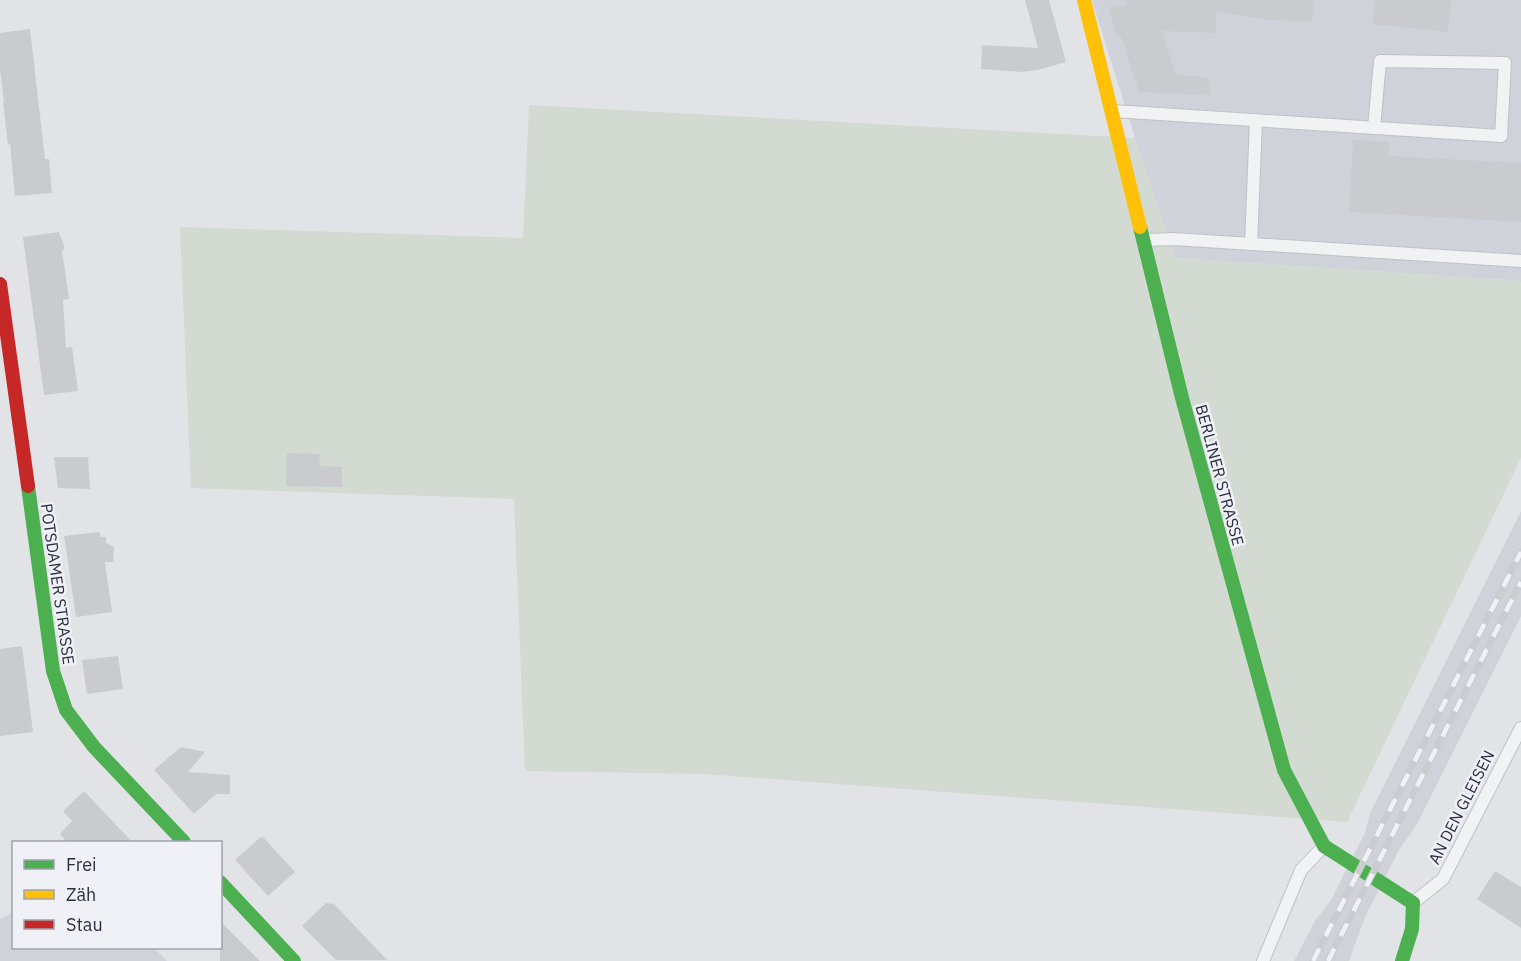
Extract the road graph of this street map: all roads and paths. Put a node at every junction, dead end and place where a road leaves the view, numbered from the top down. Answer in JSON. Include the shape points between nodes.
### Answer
{"nodes":[{"id":1,"x":1084,"y":0,"type":"edge"},
{"id":2,"x":1112,"y":111,"type":"junction"},
{"id":3,"x":1256,"y":120,"type":"junction"},
{"id":4,"x":1374,"y":128,"type":"junction"},
{"id":5,"x":1144,"y":240,"type":"junction"},
{"id":6,"x":1251,"y":244,"type":"junction"},
{"id":7,"x":1521,"y":261,"type":"edge"},
{"id":8,"x":0,"y":284,"type":"edge"},
{"id":9,"x":1521,"y":728,"type":"edge"},
{"id":10,"x":182,"y":841,"type":"edge"},
{"id":11,"x":1324,"y":846,"type":"junction"},
{"id":12,"x":222,"y":884,"type":"edge"},
{"id":13,"x":1413,"y":903,"type":"junction"},
{"id":14,"x":294,"y":961,"type":"edge"},
{"id":15,"x":1263,"y":961,"type":"edge"},
{"id":16,"x":1402,"y":961,"type":"edge"}],
"edges":[{"from":1,"to":2,"type":"street","name":"BERLINER STRASSE"},
{"from":2,"to":3,"type":"lane"},
{"from":2,"to":5,"type":"street","name":"BERLINER STRASSE"},
{"from":3,"to":4,"type":"lane"},
{"from":3,"to":6,"type":"lane"},
{"from":4,"to":4,"type":"lane","via":[[1501,136],[1505,63],[1380,61]]},
{"from":5,"to":6,"type":"lane"},
{"from":5,"to":11,"type":"street","name":"BERLINER STRASSE","via":[[1182,398],[1284,770]]},
{"from":6,"to":7,"type":"lane"},
{"from":8,"to":10,"type":"street","name":"POTSDAMER STRASSE","via":[[53,671],[66,710],[84,734]]},
{"from":9,"to":13,"type":"lane","name":"AN DEN GLEISEN","via":[[1443,879]]},
{"from":11,"to":13,"type":"street","name":"BERLINER STRASSE"},
{"from":11,"to":15,"type":"lane","via":[[1301,870]]},
{"from":12,"to":14,"type":"street"},
{"from":13,"to":16,"type":"street","via":[[1412,929]]}]}
